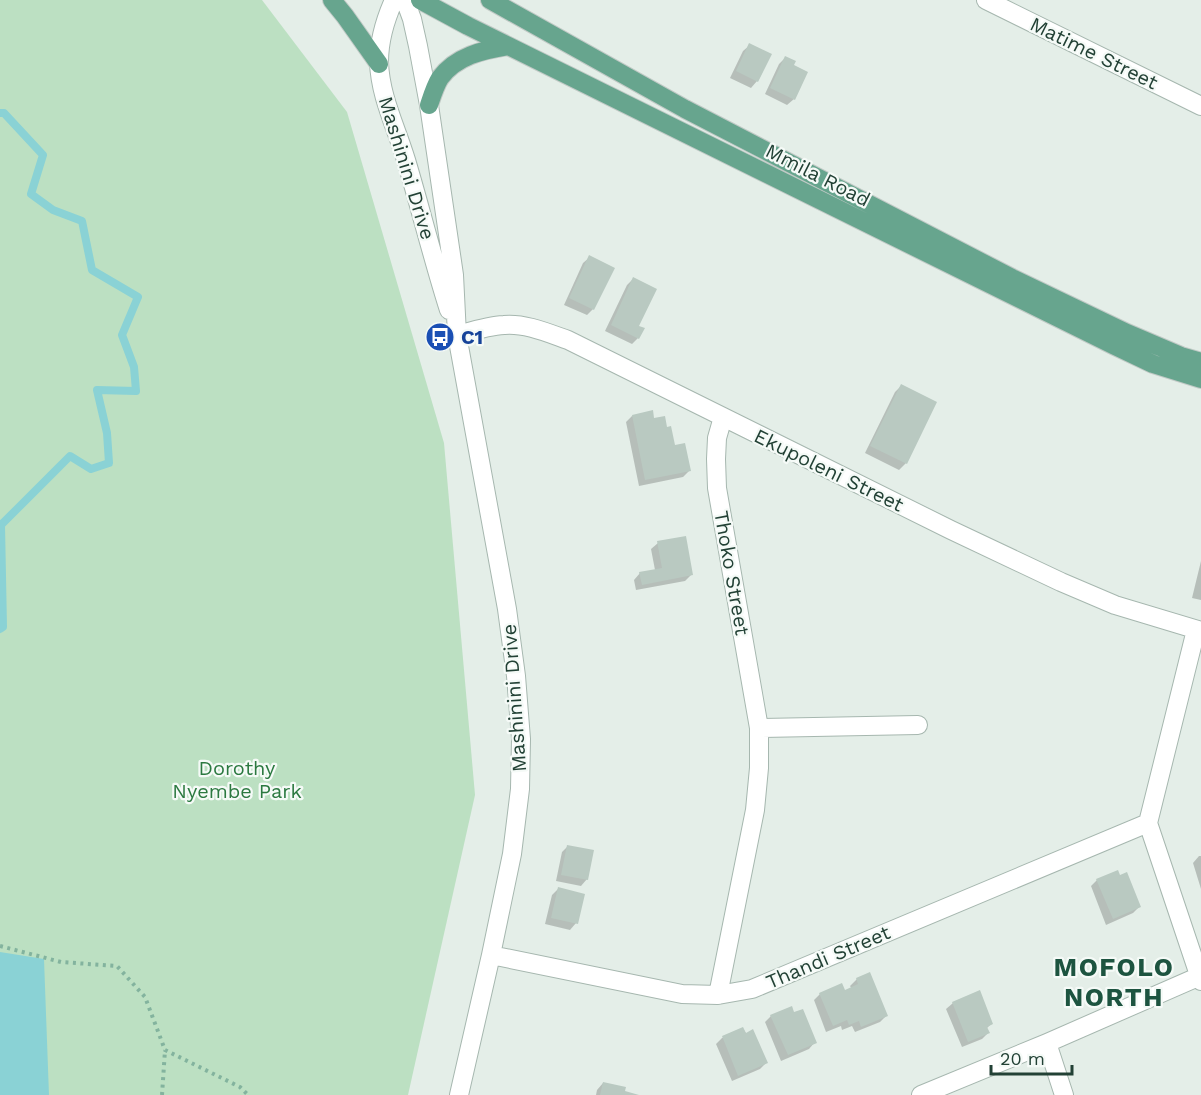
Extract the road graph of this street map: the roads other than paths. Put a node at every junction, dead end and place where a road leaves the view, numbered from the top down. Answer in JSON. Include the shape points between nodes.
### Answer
{"nodes":[{"id":1,"x":332,"y":0,"type":"edge"},
{"id":2,"x":394,"y":0,"type":"edge"},
{"id":3,"x":405,"y":0,"type":"edge"},
{"id":4,"x":420,"y":0,"type":"edge"},
{"id":5,"x":987,"y":0,"type":"edge"},
{"id":6,"x":494,"y":1,"type":"edge"},
{"id":7,"x":508,"y":46,"type":"junction"},
{"id":8,"x":379,"y":64,"type":"junction"},
{"id":9,"x":429,"y":105,"type":"junction"},
{"id":10,"x":1201,"y":106,"type":"edge"},
{"id":11,"x":457,"y":335,"type":"junction"},
{"id":12,"x":1201,"y":362,"type":"edge"},
{"id":13,"x":1201,"y":379,"type":"edge"},
{"id":14,"x":723,"y":417,"type":"junction"},
{"id":15,"x":1198,"y":631,"type":"edge"},
{"id":16,"x":918,"y":725,"type":"dead end"},
{"id":17,"x":759,"y":728,"type":"junction"},
{"id":18,"x":1148,"y":822,"type":"junction"},
{"id":19,"x":491,"y":955,"type":"junction"},
{"id":20,"x":1200,"y":978,"type":"edge"},
{"id":21,"x":718,"y":995,"type":"junction"},
{"id":22,"x":1047,"y":1043,"type":"junction"},
{"id":23,"x":459,"y":1095,"type":"edge"},
{"id":24,"x":921,"y":1095,"type":"edge"},
{"id":25,"x":1064,"y":1095,"type":"edge"}],
"edges":[{"from":1,"to":8,"type":"main road"},
{"from":2,"to":8,"type":"street","name":"Mashinini Drive","via":[[379,45]]},
{"from":3,"to":9,"type":"street","name":"Mashinini Drive"},
{"from":4,"to":7,"type":"main road","name":"Mmila Road"},
{"from":5,"to":10,"type":"street","name":"Matime Street"},
{"from":6,"to":12,"type":"main road","name":"Mmila Road","via":[[685,109],[1012,278],[1127,333]]},
{"from":7,"to":9,"type":"main road","via":[[484,50],[459,62],[442,76]]},
{"from":7,"to":13,"type":"main road","name":"Mmila Road","via":[[984,283],[1153,364]]},
{"from":8,"to":11,"type":"street","name":"Mashinini Drive","via":[[388,109]]},
{"from":9,"to":11,"type":"street","name":"Mashinini Drive","via":[[454,275]]},
{"from":11,"to":14,"type":"street","name":"Ekupoleni Street","via":[[506,325],[542,330]]},
{"from":11,"to":19,"type":"street","name":"Mashinini Drive","via":[[507,609],[521,739],[512,854]]},
{"from":14,"to":15,"type":"street","name":"Ekupoleni Street","via":[[1061,582],[1115,605]]},
{"from":14,"to":17,"type":"street","name":"Thoko Street","via":[[717,438],[717,488]]},
{"from":15,"to":18,"type":"street"},
{"from":16,"to":17,"type":"street"},
{"from":17,"to":21,"type":"street","name":"Thoko Street","via":[[755,810]]},
{"from":18,"to":20,"type":"street"},
{"from":18,"to":21,"type":"street","name":"Thandi Street","via":[[752,989]]},
{"from":19,"to":21,"type":"street","name":"Thandi Street","via":[[682,994]]},
{"from":19,"to":23,"type":"street","name":"Mashinini Drive"},
{"from":20,"to":22,"type":"street"},
{"from":22,"to":24,"type":"street"},
{"from":22,"to":25,"type":"street"}]}
